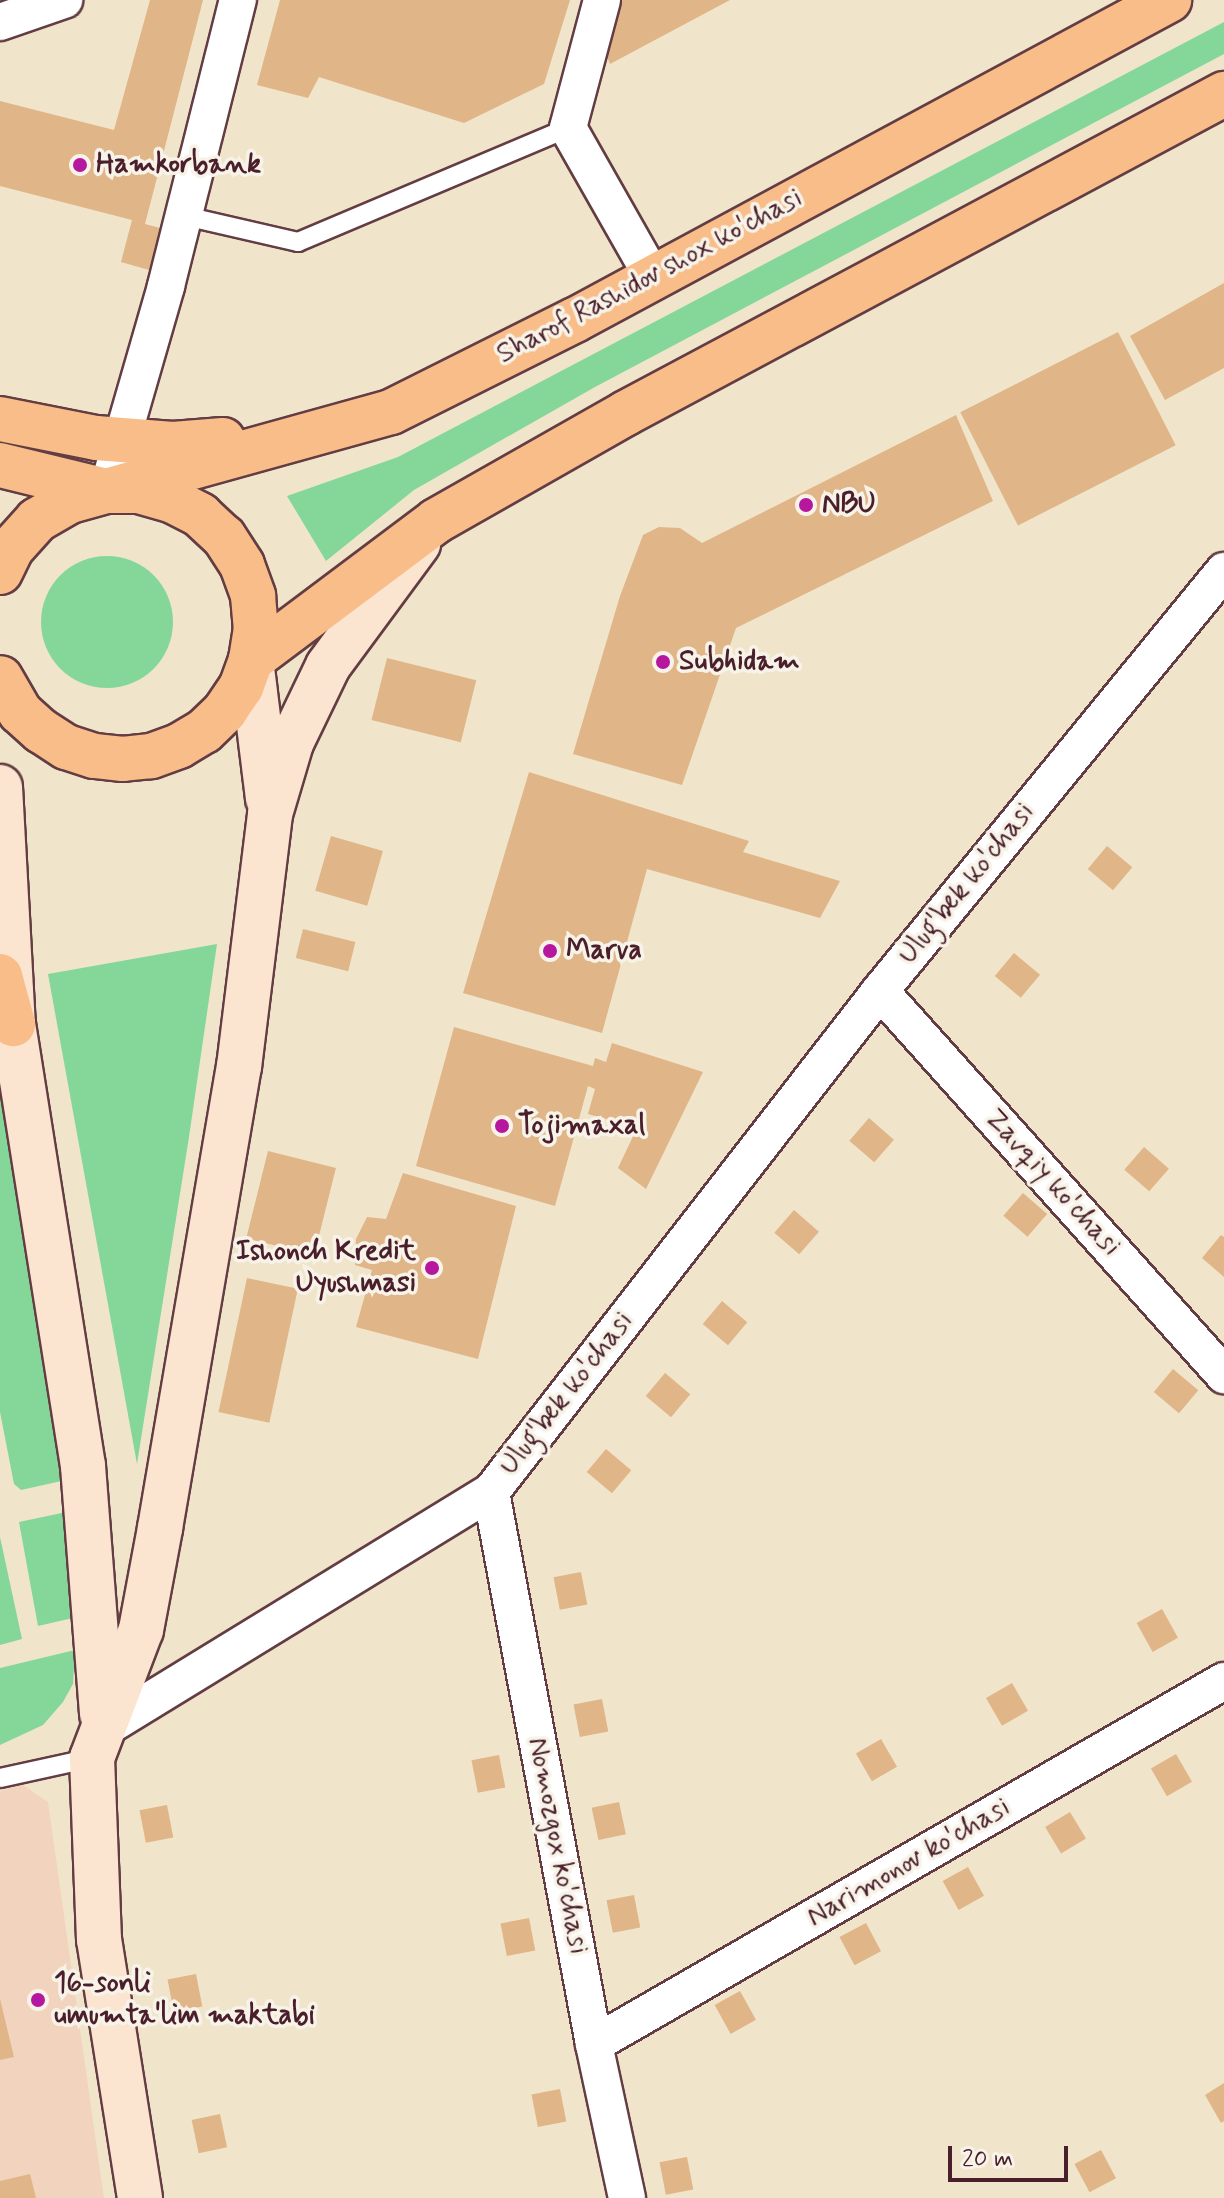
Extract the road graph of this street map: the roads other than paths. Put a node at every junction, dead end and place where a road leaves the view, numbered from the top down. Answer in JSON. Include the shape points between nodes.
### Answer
{"nodes":[{"id":1,"x":64,"y":0,"type":"edge"},
{"id":2,"x":238,"y":0,"type":"edge"},
{"id":3,"x":602,"y":0,"type":"edge"},
{"id":4,"x":1169,"y":0,"type":"edge"},
{"id":5,"x":0,"y":22,"type":"edge"},
{"id":6,"x":1224,"y":94,"type":"edge"},
{"id":7,"x":568,"y":128,"type":"junction"},
{"id":8,"x":185,"y":216,"type":"junction"},
{"id":9,"x":652,"y":276,"type":"junction"},
{"id":10,"x":391,"y":412,"type":"junction"},
{"id":11,"x":0,"y":419,"type":"edge"},
{"id":12,"x":121,"y":440,"type":"junction"},
{"id":13,"x":0,"y":465,"type":"edge"},
{"id":14,"x":107,"y":491,"type":"junction"},
{"id":15,"x":436,"y":521,"type":"junction"},
{"id":16,"x":1224,"y":571,"type":"edge"},
{"id":17,"x":0,"y":572,"type":"edge"},
{"id":18,"x":251,"y":660,"type":"junction"},
{"id":19,"x":0,"y":678,"type":"edge"},
{"id":20,"x":0,"y":787,"type":"edge"},
{"id":21,"x":270,"y":814,"type":"junction"},
{"id":22,"x":0,"y":976,"type":"edge"},
{"id":23,"x":880,"y":991,"type":"junction"},
{"id":24,"x":13,"y":1024,"type":"junction"},
{"id":25,"x":1224,"y":1375,"type":"edge"},
{"id":26,"x":491,"y":1492,"type":"junction"},
{"id":27,"x":1224,"y":1681,"type":"edge"},
{"id":28,"x":97,"y":1744,"type":"junction"},
{"id":29,"x":0,"y":1778,"type":"edge"},
{"id":30,"x":594,"y":2044,"type":"junction"},
{"id":31,"x":140,"y":2198,"type":"edge"},
{"id":32,"x":627,"y":2198,"type":"edge"}],
"edges":[{"from":1,"to":5,"type":"street"},
{"from":2,"to":8,"type":"street"},
{"from":3,"to":7,"type":"street"},
{"from":4,"to":9,"type":"main road","name":"Sharof Rashidov shox ko'chasi"},
{"from":6,"to":15,"type":"main road","name":"Sharof Rashidov shox ko'chasi","via":[[626,413]]},
{"from":7,"to":8,"type":"lane","via":[[298,242]]},
{"from":7,"to":9,"type":"street"},
{"from":8,"to":12,"type":"street"},
{"from":9,"to":10,"type":"main road","name":"Sharof Rashidov shox ko'chasi"},
{"from":10,"to":12,"type":"main road","via":[[272,436],[173,444]]},
{"from":10,"to":14,"type":"main road","name":"Sharof Rashidov shox ko'chasi"},
{"from":11,"to":12,"type":"main road"},
{"from":12,"to":14,"type":"street"},
{"from":13,"to":14,"type":"main road","name":"Sharof Rashidov shox ko'chasi"},
{"from":14,"to":17,"type":"main road","name":"Sharof Rashidov shox ko'chasi","via":[[70,501],[37,520],[11,549]]},
{"from":14,"to":18,"type":"main road","name":"Sharof Rashidov shox ko'chasi","via":[[139,491],[171,500],[200,515],[224,537],[253,596]]},
{"from":15,"to":18,"type":"main road","name":"Sharof Rashidov shox ko'chasi"},
{"from":15,"to":21,"type":"main road","via":[[328,666],[291,743]]},
{"from":16,"to":23,"type":"street","name":"Ulug'bek ko'chasi"},
{"from":18,"to":19,"type":"main road","name":"Sharof Rashidov shox ko'chasi","via":[[241,687],[204,731],[151,756],[123,759],[66,747],[41,731],[20,712]]},
{"from":18,"to":21,"type":"main road"},
{"from":20,"to":24,"type":"main road"},
{"from":21,"to":28,"type":"main road","via":[[239,1067],[158,1543],[141,1630]]},
{"from":22,"to":24,"type":"main road"},
{"from":23,"to":25,"type":"street","name":"Zavqiy ko'chasi"},
{"from":23,"to":26,"type":"street","name":"Ulug'bek ko'chasi"},
{"from":24,"to":28,"type":"main road","via":[[83,1466]]},
{"from":26,"to":28,"type":"street","name":"Ulug'bek ko'chasi"},
{"from":26,"to":30,"type":"street","name":"Nomozgox ko'chasi"},
{"from":27,"to":30,"type":"street","name":"Narimonov ko'chasi"},
{"from":28,"to":29,"type":"lane"},
{"from":28,"to":31,"type":"main road","via":[[99,1940]]},
{"from":30,"to":32,"type":"street","name":"Nomozgox ko'chasi"}]}
